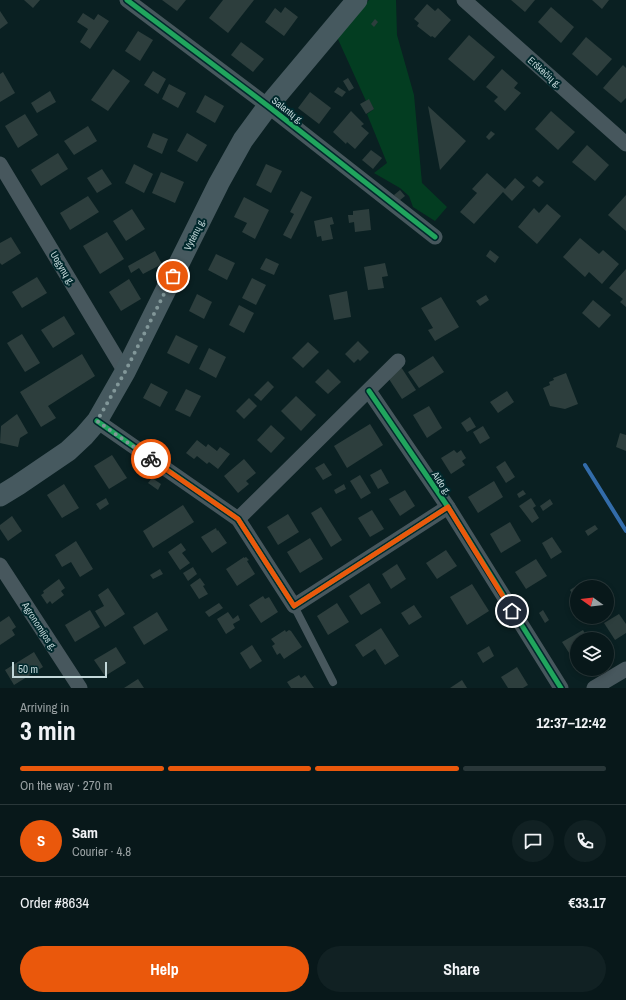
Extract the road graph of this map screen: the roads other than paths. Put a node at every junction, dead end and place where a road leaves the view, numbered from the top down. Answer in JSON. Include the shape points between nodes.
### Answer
{"nodes":[{"id":1,"x":127,"y":0,"type":"edge"},
{"id":2,"x":357,"y":0,"type":"edge"},
{"id":3,"x":464,"y":0,"type":"edge"},
{"id":4,"x":268,"y":106,"type":"junction"},
{"id":5,"x":626,"y":144,"type":"edge"},
{"id":6,"x":0,"y":164,"type":"edge"},
{"id":7,"x":435,"y":237,"type":"dead end"},
{"id":8,"x":398,"y":361,"type":"dead end"},
{"id":9,"x":125,"y":372,"type":"junction"},
{"id":10,"x":369,"y":391,"type":"junction"},
{"id":11,"x":97,"y":421,"type":"junction"},
{"id":12,"x":0,"y":496,"type":"edge"},
{"id":13,"x":448,"y":507,"type":"junction"},
{"id":14,"x":238,"y":519,"type":"junction"},
{"id":15,"x":0,"y":565,"type":"edge"},
{"id":16,"x":294,"y":606,"type":"junction"},
{"id":17,"x":626,"y":669,"type":"edge"},
{"id":18,"x":334,"y":682,"type":"dead end"},
{"id":19,"x":80,"y":688,"type":"edge"},
{"id":20,"x":561,"y":688,"type":"edge"},
{"id":21,"x":594,"y":688,"type":"edge"}],
"edges":[{"from":1,"to":4,"type":"street","name":"Salantų g."},
{"from":2,"to":4,"type":"main road","name":"Vytėnų g."},
{"from":3,"to":5,"type":"street","name":"Erškėčių g."},
{"from":4,"to":7,"type":"street","name":"Salantų g."},
{"from":4,"to":9,"type":"main road","name":"Vytėnų g.","via":[[243,140],[219,183]]},
{"from":6,"to":9,"type":"street","name":"Uogynų g."},
{"from":8,"to":10,"type":"street"},
{"from":9,"to":11,"type":"main road","name":"Vytėnų g."},
{"from":10,"to":13,"type":"street","name":"Aido g."},
{"from":10,"to":14,"type":"street"},
{"from":11,"to":12,"type":"main road","name":"Vytėnų g.","via":[[68,450]]},
{"from":11,"to":14,"type":"street"},
{"from":13,"to":16,"type":"street"},
{"from":13,"to":20,"type":"street","name":"Aido g."},
{"from":14,"to":16,"type":"street"},
{"from":15,"to":19,"type":"street","name":"Agronomijos g."},
{"from":16,"to":18,"type":"lane"},
{"from":17,"to":21,"type":"street"}]}
